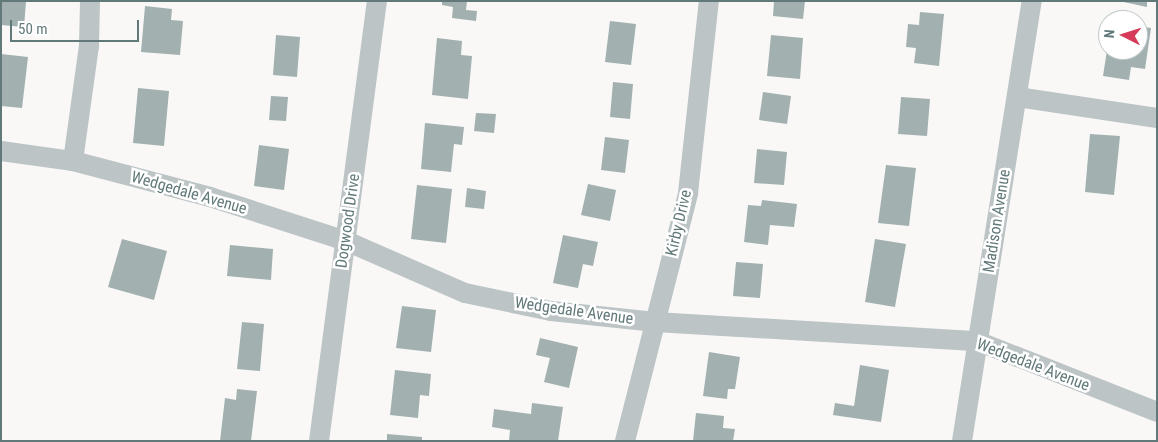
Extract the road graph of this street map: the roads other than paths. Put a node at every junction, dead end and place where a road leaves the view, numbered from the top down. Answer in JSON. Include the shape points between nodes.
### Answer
{"nodes":[{"id":1,"x":90,"y":1,"type":"edge"},
{"id":2,"x":378,"y":1,"type":"edge"},
{"id":3,"x":709,"y":1,"type":"edge"},
{"id":4,"x":1032,"y":1,"type":"edge"},
{"id":5,"x":1018,"y":97,"type":"junction"},
{"id":6,"x":1157,"y":118,"type":"edge"},
{"id":7,"x":1,"y":151,"type":"edge"},
{"id":8,"x":73,"y":161,"type":"junction"},
{"id":9,"x":346,"y":241,"type":"junction"},
{"id":10,"x":655,"y":322,"type":"junction"},
{"id":11,"x":977,"y":342,"type":"junction"},
{"id":12,"x":1157,"y":412,"type":"edge"},
{"id":13,"x":319,"y":441,"type":"edge"},
{"id":14,"x":624,"y":441,"type":"edge"},
{"id":15,"x":962,"y":441,"type":"edge"}],
"edges":[{"from":1,"to":8,"type":"street","via":[[89,46]]},
{"from":2,"to":9,"type":"street","name":"Dogwood Drive"},
{"from":3,"to":10,"type":"street","name":"Kirby Drive","via":[[688,193]]},
{"from":4,"to":5,"type":"street","name":"Madison Avenue"},
{"from":5,"to":6,"type":"street"},
{"from":5,"to":11,"type":"street","name":"Madison Avenue"},
{"from":7,"to":8,"type":"street","name":"Wedgedale Avenue"},
{"from":8,"to":9,"type":"street","name":"Wedgedale Avenue","via":[[210,197]]},
{"from":9,"to":10,"type":"street","name":"Wedgedale Avenue","via":[[465,293],[551,311]]},
{"from":9,"to":13,"type":"street","name":"Dogwood Drive"},
{"from":10,"to":11,"type":"street","name":"Wedgedale Avenue"},
{"from":10,"to":14,"type":"street","name":"Kirby Drive"},
{"from":11,"to":12,"type":"street","name":"Wedgedale Avenue"},
{"from":11,"to":15,"type":"street","name":"Madison Avenue"}]}
